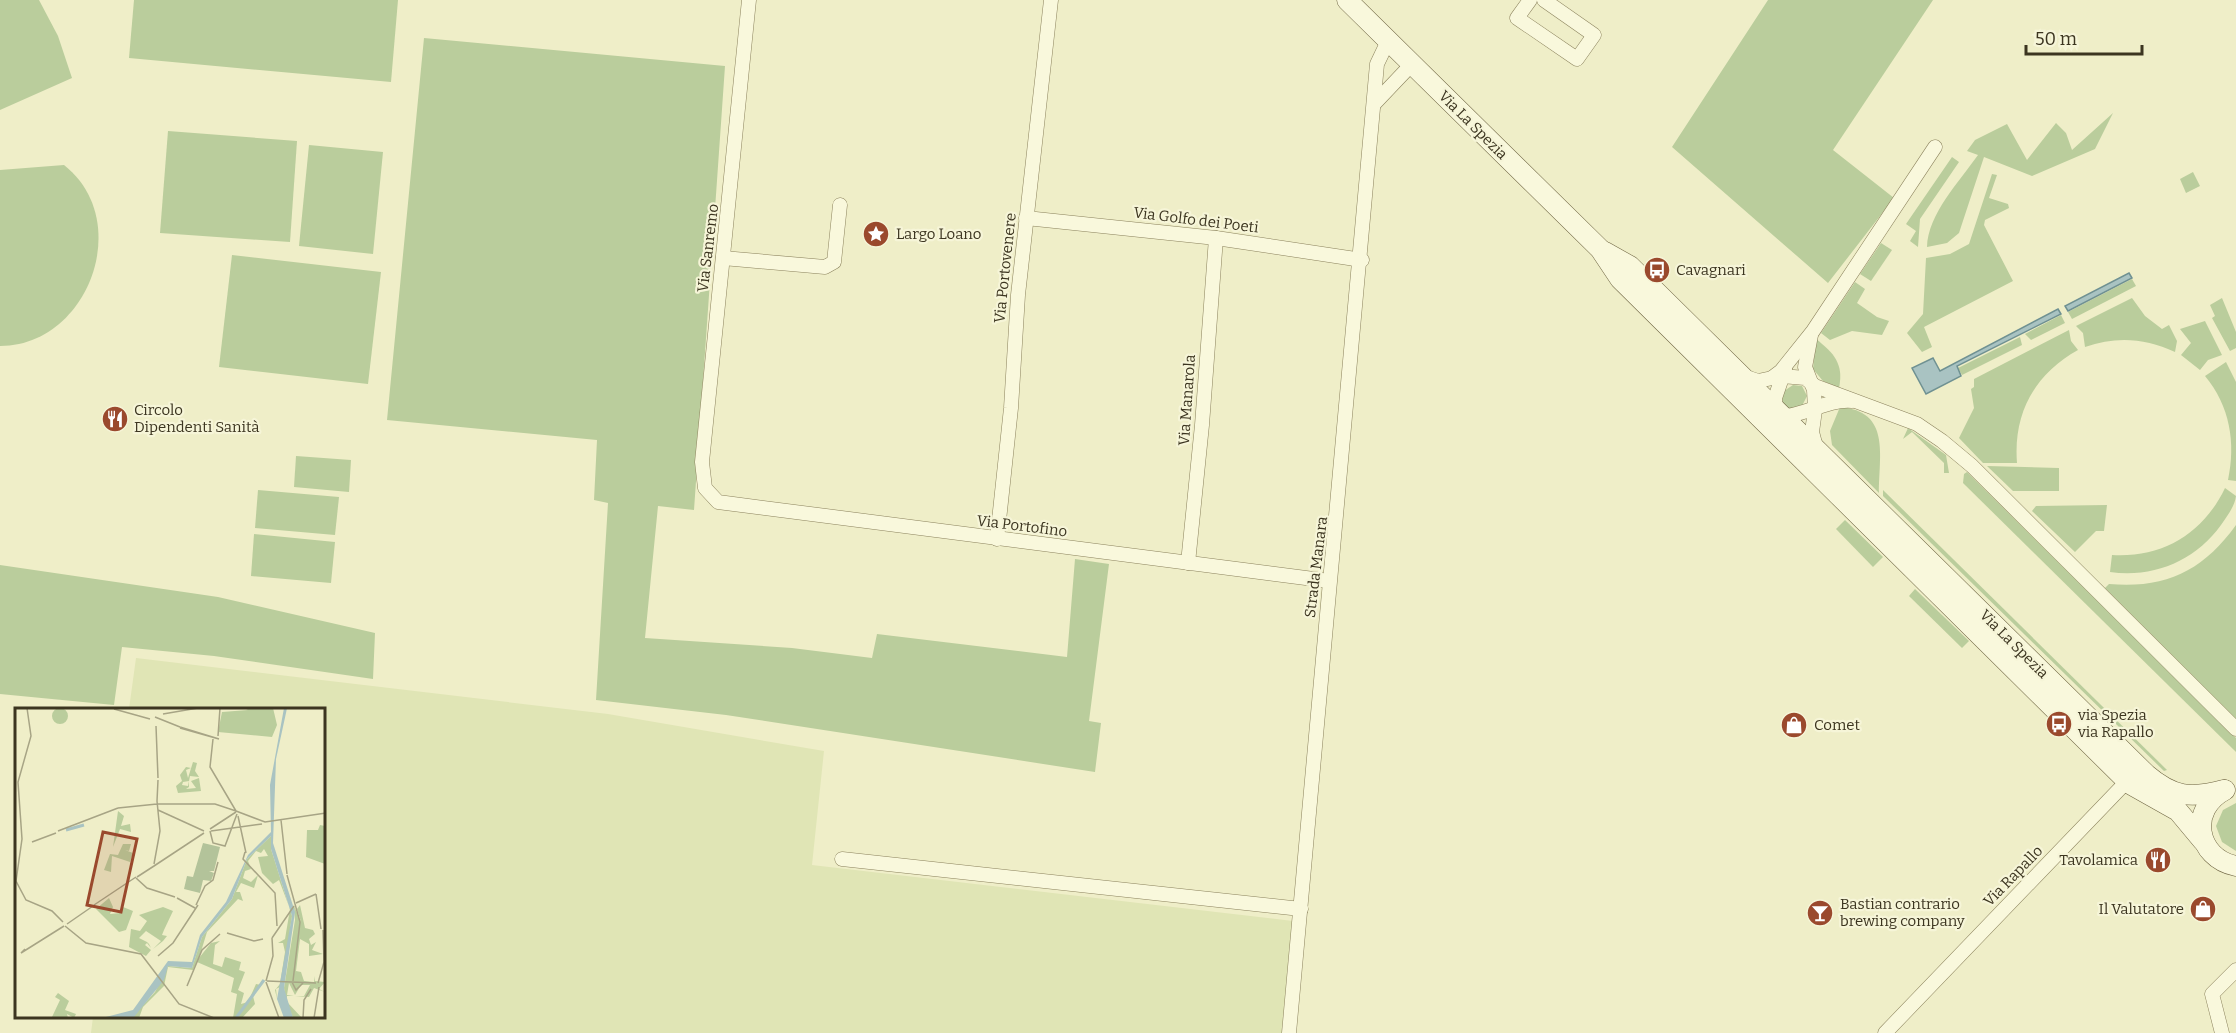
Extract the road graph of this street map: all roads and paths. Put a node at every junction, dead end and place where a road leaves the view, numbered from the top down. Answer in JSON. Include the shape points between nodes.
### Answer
{"nodes":[{"id":1,"x":749,"y":0,"type":"edge"},
{"id":2,"x":1052,"y":0,"type":"edge"},
{"id":3,"x":1347,"y":0,"type":"edge"},
{"id":4,"x":1530,"y":0,"type":"edge"},
{"id":5,"x":1544,"y":0,"type":"edge"},
{"id":6,"x":1388,"y":41,"type":"junction"},
{"id":7,"x":1412,"y":64,"type":"junction"},
{"id":8,"x":1374,"y":104,"type":"junction"},
{"id":9,"x":1935,"y":147,"type":"dead end"},
{"id":10,"x":840,"y":205,"type":"dead end"},
{"id":11,"x":1026,"y":218,"type":"junction"},
{"id":12,"x":1216,"y":238,"type":"junction"},
{"id":13,"x":723,"y":258,"type":"junction"},
{"id":14,"x":1362,"y":260,"type":"junction"},
{"id":15,"x":1813,"y":331,"type":"junction"},
{"id":16,"x":1732,"y":378,"type":"junction"},
{"id":17,"x":1776,"y":381,"type":"junction"},
{"id":18,"x":1807,"y":383,"type":"junction"},
{"id":19,"x":1842,"y":399,"type":"junction"},
{"id":20,"x":1810,"y":413,"type":"junction"},
{"id":21,"x":1778,"y":414,"type":"junction"},
{"id":22,"x":1818,"y":463,"type":"junction"},
{"id":23,"x":713,"y":497,"type":"joint"},
{"id":24,"x":997,"y":540,"type":"junction"},
{"id":25,"x":1188,"y":563,"type":"junction"},
{"id":26,"x":1329,"y":581,"type":"junction"},
{"id":27,"x":2006,"y":653,"type":"junction"},
{"id":28,"x":2236,"y":729,"type":"edge"},
{"id":29,"x":2134,"y":775,"type":"junction"},
{"id":30,"x":2230,"y":789,"type":"edge"},
{"id":31,"x":2203,"y":841,"type":"junction"},
{"id":32,"x":842,"y":859,"type":"dead end"},
{"id":33,"x":2228,"y":863,"type":"edge"},
{"id":34,"x":2236,"y":873,"type":"edge"},
{"id":35,"x":1300,"y":909,"type":"junction"},
{"id":36,"x":2236,"y":970,"type":"edge"},
{"id":37,"x":1288,"y":1033,"type":"edge"},
{"id":38,"x":1885,"y":1033,"type":"edge"},
{"id":39,"x":2223,"y":1033,"type":"edge"}],
"edges":[{"from":1,"to":13,"type":"street","name":"Via Sanremo"},
{"from":2,"to":11,"type":"street","name":"Via Portovenere"},
{"from":3,"to":6,"type":"main road","name":"Via La Spezia"},
{"from":4,"to":5,"type":"street","via":[[1517,18],[1577,59],[1594,35]]},
{"from":6,"to":7,"type":"main road","name":"Via La Spezia"},
{"from":6,"to":8,"type":"street","name":"Strada Manara","via":[[1377,64]]},
{"from":7,"to":8,"type":"street"},
{"from":7,"to":16,"type":"main road","name":"Via La Spezia","via":[[1600,249],[1620,279]]},
{"from":8,"to":14,"type":"street","name":"Strada Manara"},
{"from":9,"to":15,"type":"street"},
{"from":10,"to":13,"type":"street","via":[[834,262],[825,267]]},
{"from":11,"to":12,"type":"street","name":"Via Golfo dei Poeti"},
{"from":11,"to":24,"type":"street","name":"Via Portovenere"},
{"from":12,"to":14,"type":"street","name":"Via Golfo dei Poeti"},
{"from":12,"to":25,"type":"street","name":"Via Manarola"},
{"from":13,"to":23,"type":"street","name":"Via Sanremo","via":[[702,462],[705,488]]},
{"from":14,"to":26,"type":"street","name":"Strada Manara","via":[[1342,487]]},
{"from":15,"to":17,"type":"street"},
{"from":15,"to":18,"type":"street","name":"Via La Spezia","via":[[1805,360]]},
{"from":16,"to":17,"type":"street"},
{"from":16,"to":21,"type":"main road","name":"Via La Spezia"},
{"from":16,"to":22,"type":"main road","name":"Via La Spezia"},
{"from":17,"to":18,"type":"street"},
{"from":17,"to":21,"type":"street"},
{"from":18,"to":19,"type":"street"},
{"from":18,"to":20,"type":"street","name":"Via La Spezia"},
{"from":19,"to":20,"type":"street"},
{"from":19,"to":28,"type":"street","via":[[1910,421],[1958,453]]},
{"from":20,"to":21,"type":"street"},
{"from":20,"to":22,"type":"street","name":"Via La Spezia"},
{"from":21,"to":22,"type":"main road","name":"Via La Spezia"},
{"from":22,"to":27,"type":"main road","name":"Via La Spezia"},
{"from":22,"to":27,"type":"main road","name":"Via La Spezia","via":[[1912,568]]},
{"from":23,"to":24,"type":"street","name":"Via Portofino","via":[[726,505]]},
{"from":24,"to":25,"type":"street","name":"Via Portofino"},
{"from":25,"to":26,"type":"street","name":"Via Portofino"},
{"from":26,"to":35,"type":"street","name":"Strada Manara"},
{"from":27,"to":29,"type":"main road","name":"Via La Spezia"},
{"from":29,"to":30,"type":"main road","name":"Via La Spezia","via":[[2180,795]]},
{"from":29,"to":31,"type":"main road","name":"Via La Spezia","via":[[2146,795],[2178,811]]},
{"from":29,"to":38,"type":"street","name":"Via Rapallo"},
{"from":30,"to":31,"type":"main road","name":"Via La Spezia","via":[[2211,800],[2202,815]]},
{"from":31,"to":33,"type":"main road","name":"Via La Spezia"},
{"from":32,"to":35,"type":"street"},
{"from":33,"to":34,"type":"main road","name":"Via La Spezia"},
{"from":35,"to":37,"type":"street","name":"Strada Manara"},
{"from":36,"to":39,"type":"street","via":[[2212,994]]}]}
